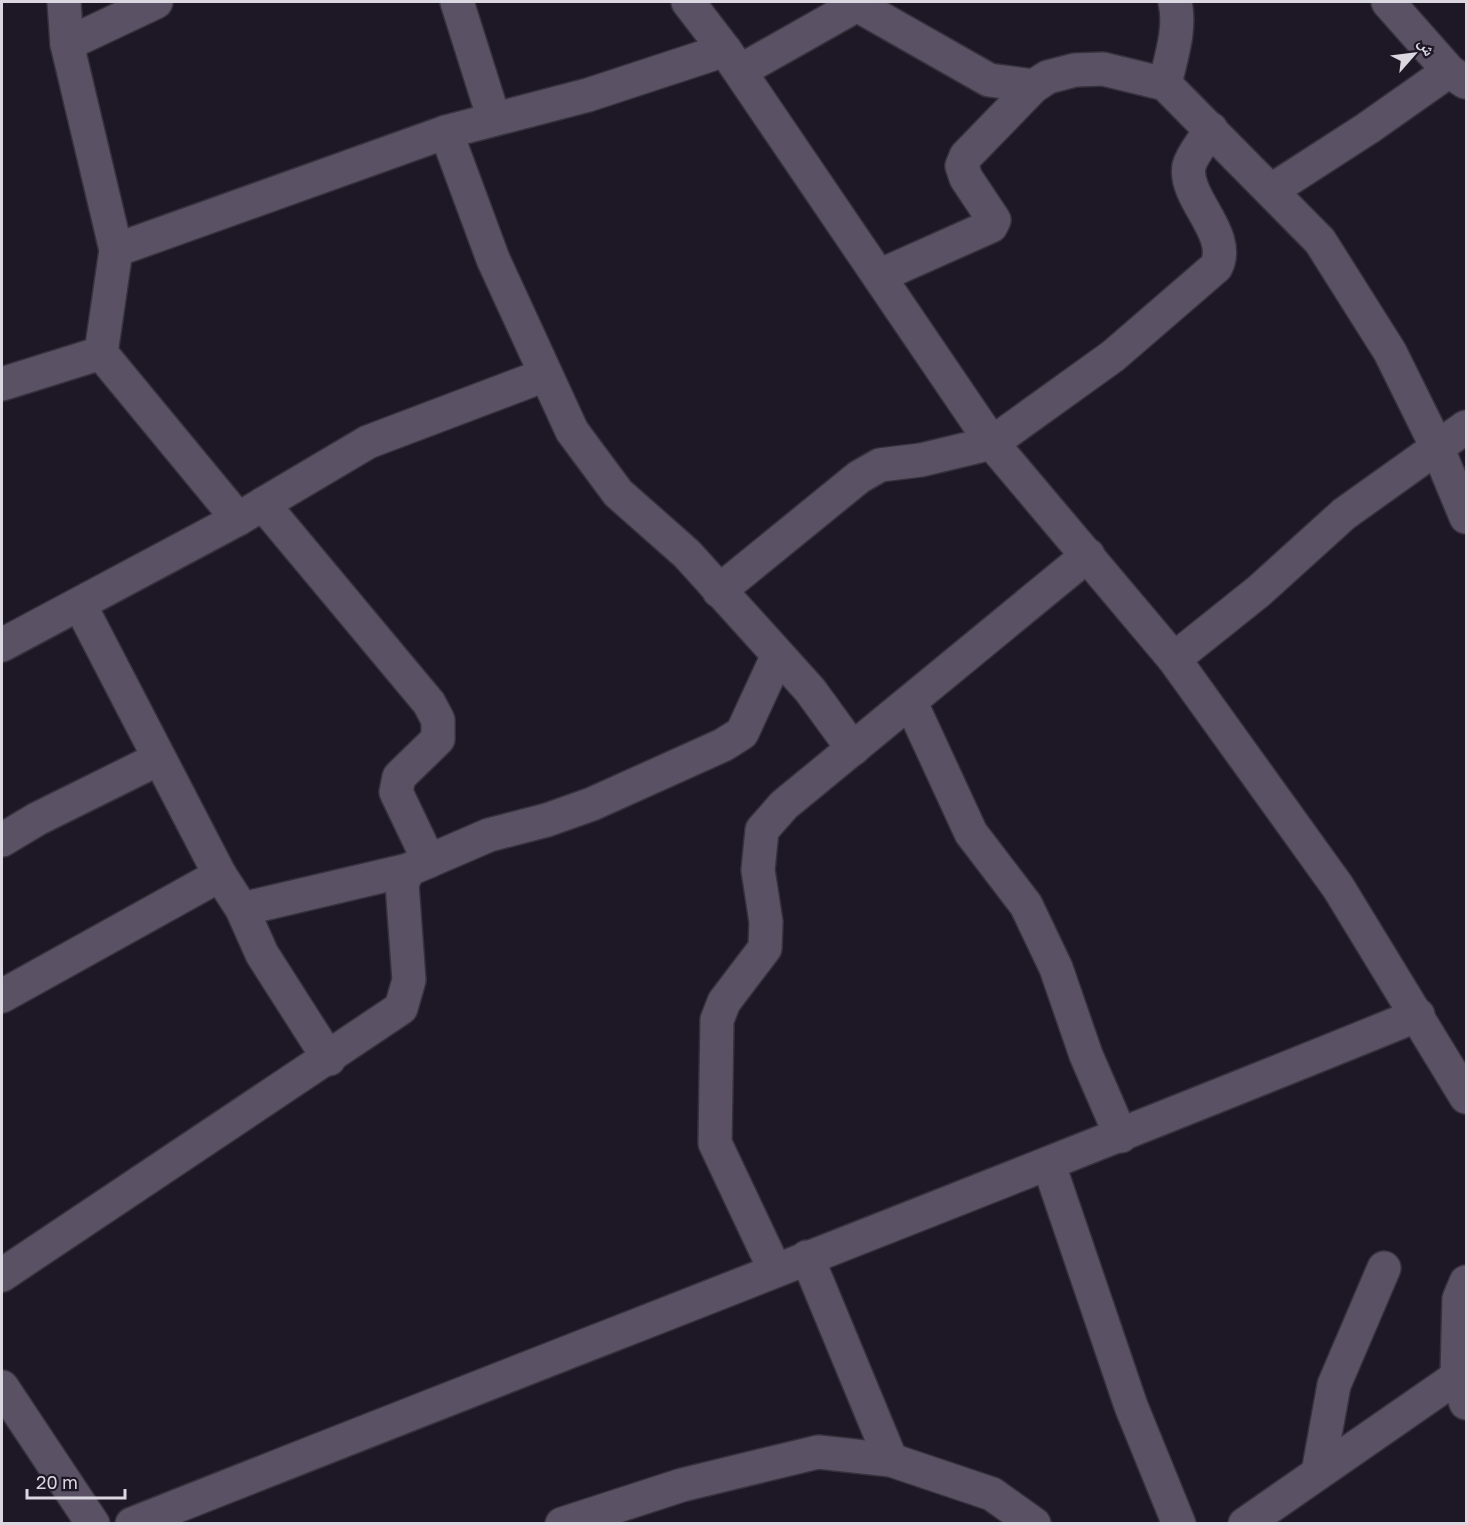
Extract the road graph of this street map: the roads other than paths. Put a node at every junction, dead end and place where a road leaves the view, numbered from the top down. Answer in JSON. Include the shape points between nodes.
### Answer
{"nodes":[{"id":1,"x":64,"y":2,"type":"edge"},
{"id":2,"x":156,"y":2,"type":"edge"},
{"id":3,"x":457,"y":2,"type":"edge"},
{"id":4,"x":688,"y":2,"type":"edge"},
{"id":5,"x":1175,"y":2,"type":"edge"},
{"id":6,"x":1388,"y":2,"type":"edge"},
{"id":7,"x":856,"y":3,"type":"edge"},
{"id":8,"x":67,"y":44,"type":"junction"},
{"id":9,"x":733,"y":61,"type":"junction"},
{"id":10,"x":1458,"y":77,"type":"edge"},
{"id":11,"x":1165,"y":84,"type":"junction"},
{"id":12,"x":1034,"y":86,"type":"junction"},
{"id":13,"x":494,"y":119,"type":"junction"},
{"id":14,"x":1211,"y":129,"type":"junction"},
{"id":15,"x":446,"y":132,"type":"junction"},
{"id":16,"x":1272,"y":190,"type":"junction"},
{"id":17,"x":116,"y":250,"type":"junction"},
{"id":18,"x":879,"y":276,"type":"junction"},
{"id":19,"x":101,"y":353,"type":"junction"},
{"id":20,"x":545,"y":375,"type":"junction"},
{"id":21,"x":2,"y":384,"type":"edge"},
{"id":22,"x":1467,"y":427,"type":"edge"},
{"id":23,"x":992,"y":443,"type":"junction"},
{"id":24,"x":1437,"y":447,"type":"junction"},
{"id":25,"x":1464,"y":503,"type":"edge"},
{"id":26,"x":250,"y":512,"type":"junction"},
{"id":27,"x":1088,"y":555,"type":"junction"},
{"id":28,"x":719,"y":591,"type":"junction"},
{"id":29,"x":80,"y":605,"type":"junction"},
{"id":30,"x":2,"y":645,"type":"edge"},
{"id":31,"x":778,"y":655,"type":"junction"},
{"id":32,"x":1174,"y":658,"type":"junction"},
{"id":33,"x":911,"y":703,"type":"junction"},
{"id":34,"x":853,"y":749,"type":"junction"},
{"id":35,"x":158,"y":759,"type":"junction"},
{"id":36,"x":2,"y":840,"type":"edge"},
{"id":37,"x":418,"y":866,"type":"junction"},
{"id":38,"x":220,"y":874,"type":"junction"},
{"id":39,"x":242,"y":909,"type":"junction"},
{"id":40,"x":2,"y":996,"type":"edge"},
{"id":41,"x":1418,"y":1015,"type":"junction"},
{"id":42,"x":329,"y":1059,"type":"junction"},
{"id":43,"x":1467,"y":1097,"type":"edge"},
{"id":44,"x":1121,"y":1136,"type":"junction"},
{"id":45,"x":1049,"y":1165,"type":"junction"},
{"id":46,"x":807,"y":1257,"type":"junction"},
{"id":47,"x":1384,"y":1268,"type":"dead end"},
{"id":48,"x":775,"y":1270,"type":"junction"},
{"id":49,"x":2,"y":1275,"type":"edge"},
{"id":50,"x":1467,"y":1282,"type":"edge"},
{"id":51,"x":2,"y":1387,"type":"edge"},
{"id":52,"x":1462,"y":1390,"type":"edge"},
{"id":53,"x":891,"y":1460,"type":"junction"},
{"id":54,"x":1318,"y":1473,"type":"junction"},
{"id":55,"x":93,"y":1524,"type":"edge"},
{"id":56,"x":132,"y":1524,"type":"edge"},
{"id":57,"x":562,"y":1524,"type":"edge"},
{"id":58,"x":1034,"y":1524,"type":"edge"},
{"id":59,"x":1179,"y":1524,"type":"edge"},
{"id":60,"x":1245,"y":1524,"type":"edge"}],
"edges":[{"from":1,"to":8,"type":"street"},
{"from":2,"to":8,"type":"street"},
{"from":3,"to":13,"type":"street"},
{"from":4,"to":9,"type":"street"},
{"from":5,"to":11,"type":"street","via":[[1177,25]]},
{"from":6,"to":10,"type":"street"},
{"from":7,"to":9,"type":"street"},
{"from":7,"to":12,"type":"street","via":[[989,80]]},
{"from":8,"to":17,"type":"street"},
{"from":9,"to":13,"type":"street"},
{"from":9,"to":18,"type":"street"},
{"from":10,"to":16,"type":"street","via":[[1368,128]]},
{"from":11,"to":12,"type":"street","via":[[1103,69],[1075,70],[1048,77]]},
{"from":11,"to":14,"type":"street"},
{"from":12,"to":18,"type":"street","via":[[966,156],[962,166],[994,220],[991,226]]},
{"from":13,"to":15,"type":"street"},
{"from":14,"to":16,"type":"street"},
{"from":14,"to":23,"type":"street","via":[[1190,165],[1190,180],[1218,242],[1221,257],[1216,267],[1113,356]]},
{"from":15,"to":17,"type":"street"},
{"from":15,"to":20,"type":"street","via":[[493,259]]},
{"from":16,"to":24,"type":"street","via":[[1320,241],[1390,352]]},
{"from":17,"to":19,"type":"street"},
{"from":18,"to":23,"type":"street"},
{"from":19,"to":21,"type":"street"},
{"from":19,"to":26,"type":"street"},
{"from":20,"to":26,"type":"street","via":[[368,442]]},
{"from":20,"to":28,"type":"street","via":[[572,431],[618,493],[687,554]]},
{"from":22,"to":24,"type":"street"},
{"from":23,"to":27,"type":"street"},
{"from":23,"to":28,"type":"street","via":[[880,465],[859,477]]},
{"from":24,"to":25,"type":"street"},
{"from":24,"to":32,"type":"street","via":[[1344,514],[1258,591]]},
{"from":26,"to":29,"type":"street"},
{"from":26,"to":37,"type":"street","via":[[429,703],[438,720],[438,739],[399,777],[396,792]]},
{"from":27,"to":32,"type":"street"},
{"from":27,"to":33,"type":"street"},
{"from":28,"to":31,"type":"street"},
{"from":29,"to":30,"type":"street"},
{"from":29,"to":35,"type":"street"},
{"from":31,"to":34,"type":"street","via":[[810,690]]},
{"from":31,"to":37,"type":"street","via":[[742,733],[723,745],[592,804],[489,835]]},
{"from":32,"to":41,"type":"street","via":[[1338,887]]},
{"from":33,"to":34,"type":"street"},
{"from":33,"to":44,"type":"street","via":[[970,833],[1026,905],[1056,968],[1086,1055]]},
{"from":34,"to":48,"type":"street","via":[[784,805],[762,830],[758,870],[766,922],[765,948],[724,1002],[717,1020],[715,1143]]},
{"from":35,"to":36,"type":"street"},
{"from":35,"to":38,"type":"street"},
{"from":37,"to":39,"type":"street"},
{"from":37,"to":42,"type":"street","via":[[402,884],[409,980],[401,1008]]},
{"from":38,"to":39,"type":"street"},
{"from":38,"to":40,"type":"street"},
{"from":39,"to":42,"type":"street","via":[[262,954]]},
{"from":41,"to":43,"type":"street"},
{"from":41,"to":44,"type":"street"},
{"from":42,"to":49,"type":"street"},
{"from":44,"to":45,"type":"street"},
{"from":45,"to":46,"type":"street"},
{"from":45,"to":59,"type":"street","via":[[1131,1406]]},
{"from":46,"to":48,"type":"street"},
{"from":46,"to":53,"type":"street"},
{"from":47,"to":54,"type":"street","via":[[1334,1385]]},
{"from":48,"to":56,"type":"street"},
{"from":50,"to":52,"type":"street","via":[[1459,1299]]},
{"from":51,"to":55,"type":"street"},
{"from":52,"to":54,"type":"street"},
{"from":53,"to":57,"type":"street","via":[[818,1452],[682,1485]]},
{"from":53,"to":58,"type":"street","via":[[992,1494]]},
{"from":54,"to":60,"type":"street"}]}
